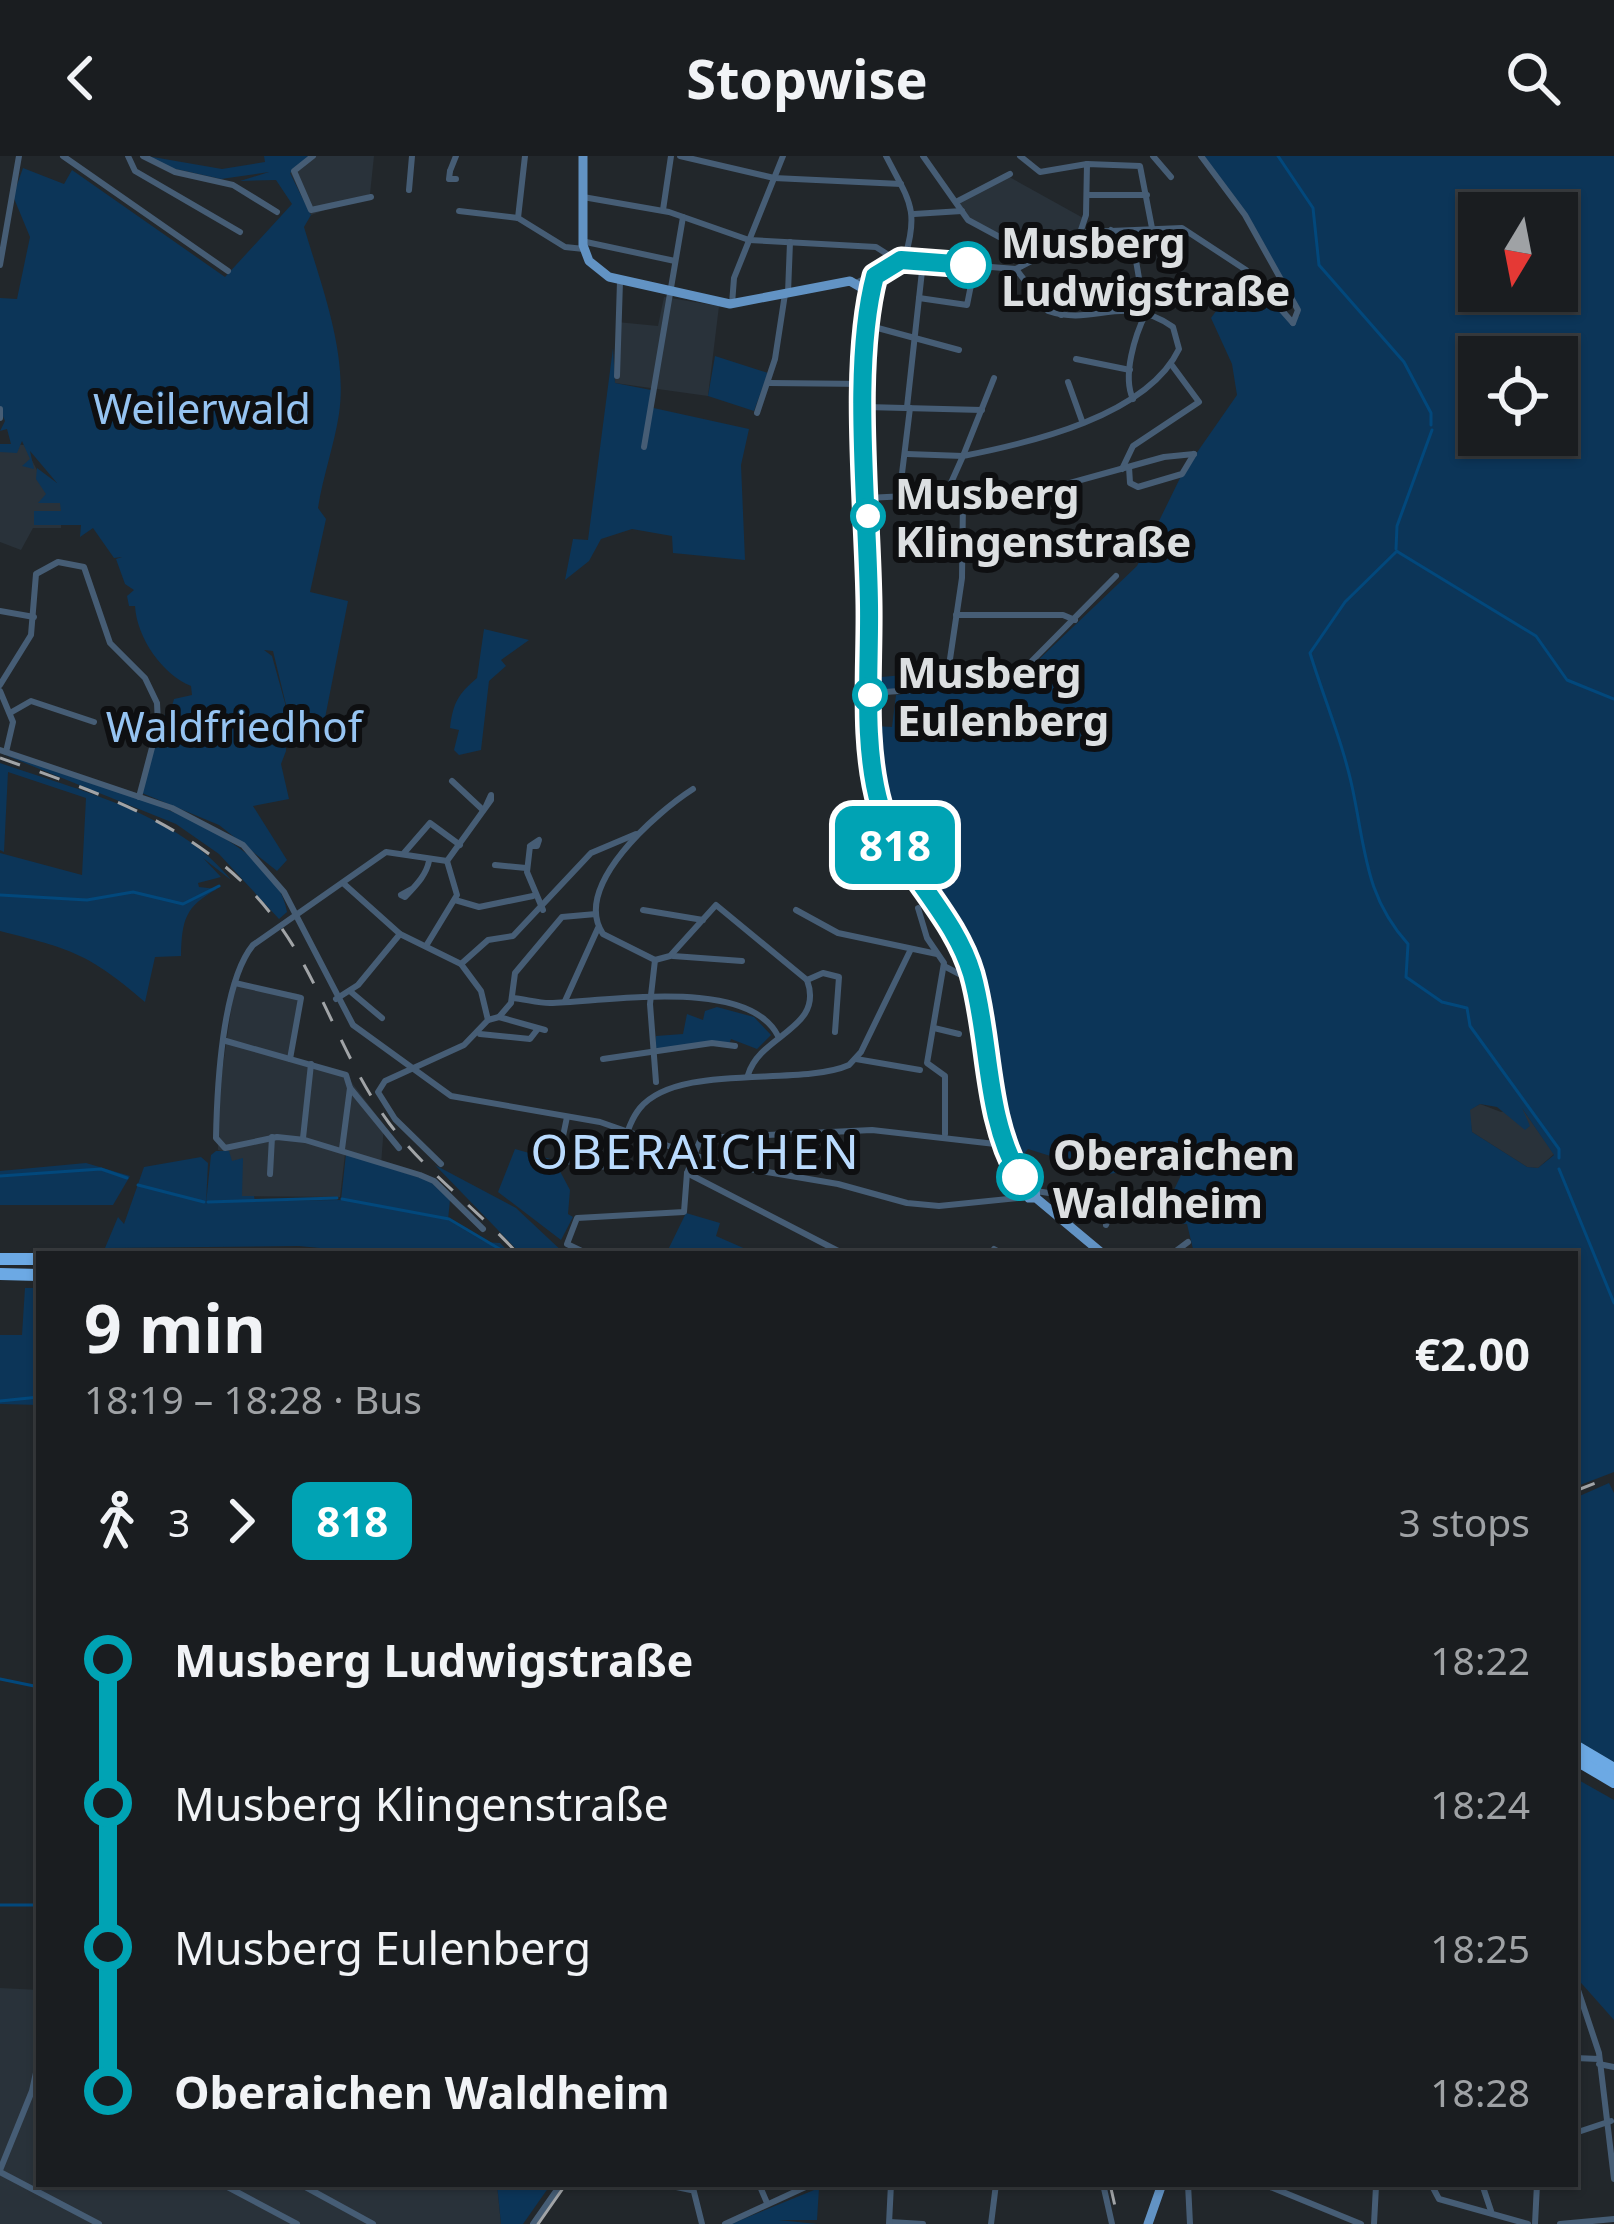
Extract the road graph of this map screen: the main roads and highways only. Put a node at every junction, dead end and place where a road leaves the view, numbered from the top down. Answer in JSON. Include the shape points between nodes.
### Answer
{"nodes":[{"id":1,"x":583,"y":156,"type":"edge"},
{"id":2,"x":1099,"y":1251,"type":"edge"},
{"id":3,"x":0,"y":1259,"type":"edge"},
{"id":4,"x":36,"y":1259,"type":"edge"},
{"id":5,"x":0,"y":1274,"type":"edge"},
{"id":6,"x":36,"y":1275,"type":"edge"},
{"id":7,"x":1578,"y":1748,"type":"edge"},
{"id":8,"x":1578,"y":1761,"type":"edge"},
{"id":9,"x":1614,"y":1769,"type":"edge"},
{"id":10,"x":1614,"y":1781,"type":"edge"},
{"id":11,"x":1164,"y":2187,"type":"edge"},
{"id":12,"x":1148,"y":2224,"type":"edge"}],
"edges":[{"from":1,"to":2,"type":"main road","via":[[585,246],[598,271],[732,304],[858,282],[870,295],[870,692],[880,806],[973,979],[1004,1145],[1032,1194]]},
{"from":3,"to":4,"type":"highway"},
{"from":5,"to":6,"type":"highway"},
{"from":7,"to":9,"type":"highway"},
{"from":8,"to":10,"type":"highway"},
{"from":11,"to":12,"type":"main road"}]}
